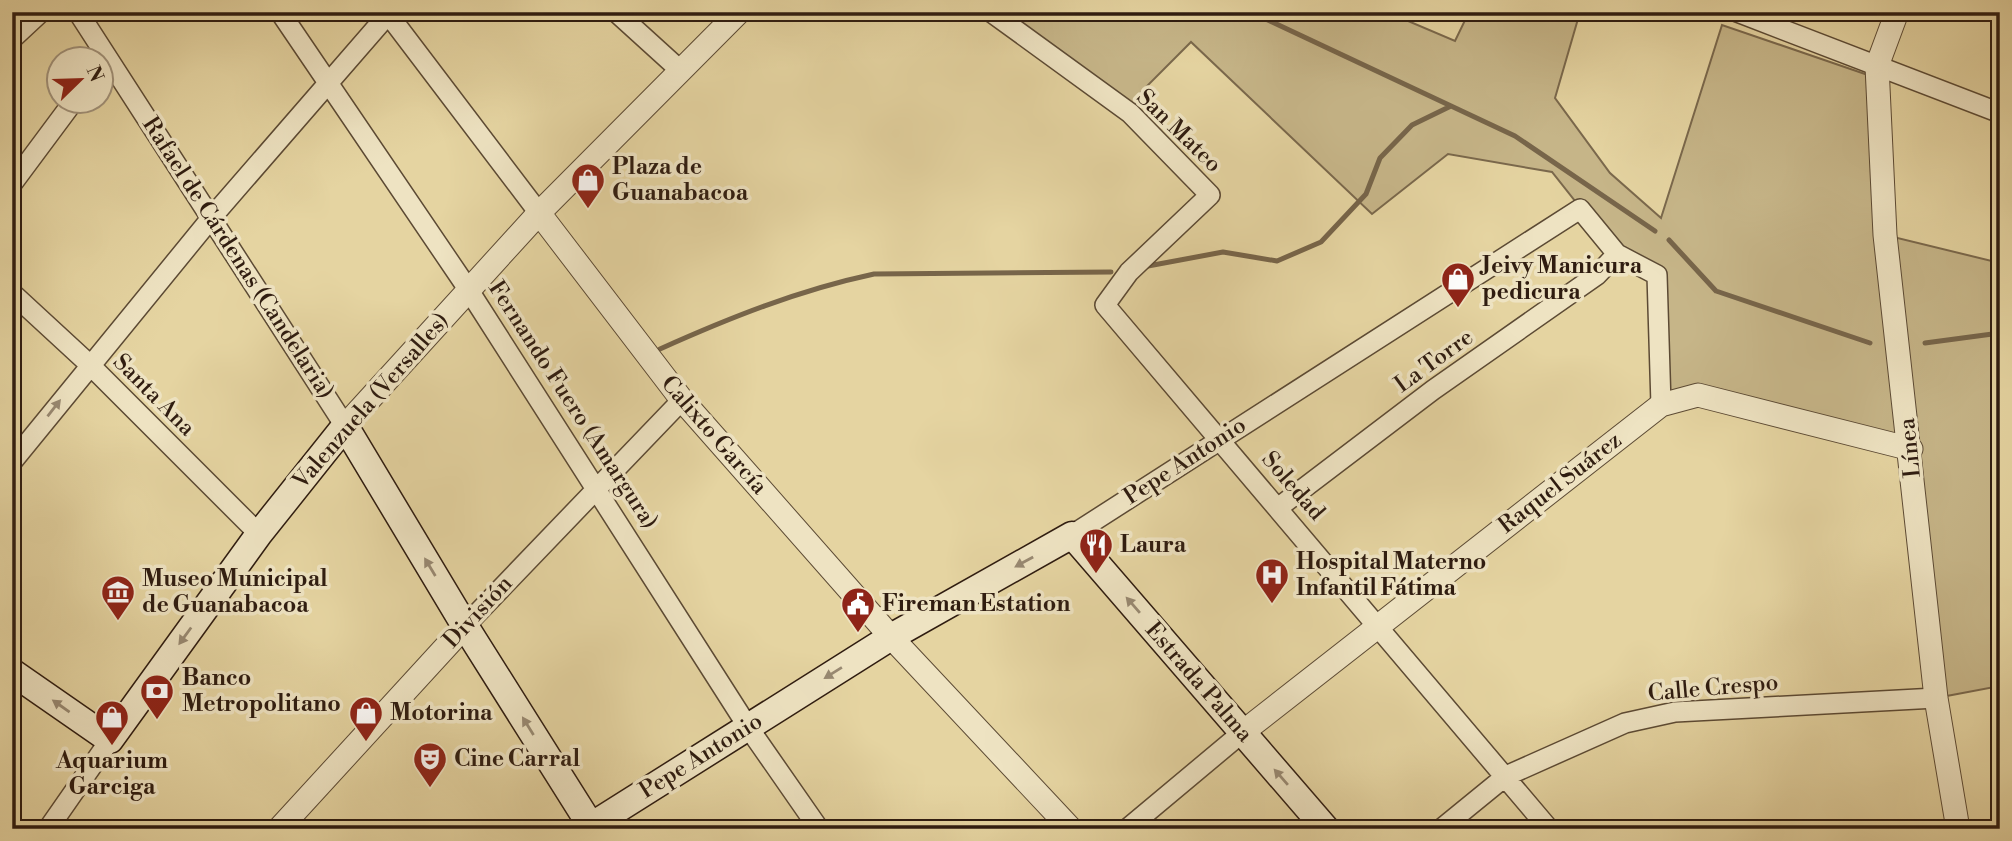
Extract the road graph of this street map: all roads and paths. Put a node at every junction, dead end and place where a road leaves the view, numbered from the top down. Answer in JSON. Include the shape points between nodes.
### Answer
{"nodes":[{"id":1,"x":41,"y":12,"type":"edge"},
{"id":2,"x":78,"y":12,"type":"edge"},
{"id":3,"x":280,"y":12,"type":"edge"},
{"id":4,"x":616,"y":12,"type":"edge"},
{"id":5,"x":739,"y":12,"type":"edge"},
{"id":6,"x":991,"y":12,"type":"edge"},
{"id":7,"x":1737,"y":12,"type":"edge"},
{"id":8,"x":1898,"y":12,"type":"edge"},
{"id":9,"x":389,"y":13,"type":"edge"},
{"id":10,"x":12,"y":39,"type":"edge"},
{"id":11,"x":96,"y":46,"type":"edge"},
{"id":12,"x":1877,"y":66,"type":"junction"},
{"id":13,"x":681,"y":71,"type":"junction"},
{"id":14,"x":116,"y":77,"type":"edge"},
{"id":15,"x":327,"y":84,"type":"junction"},
{"id":16,"x":2000,"y":113,"type":"edge"},
{"id":17,"x":63,"y":116,"type":"edge"},
{"id":18,"x":12,"y":184,"type":"edge"},
{"id":19,"x":539,"y":213,"type":"junction"},
{"id":20,"x":212,"y":217,"type":"junction"},
{"id":21,"x":1617,"y":254,"type":"junction"},
{"id":22,"x":468,"y":289,"type":"junction"},
{"id":23,"x":12,"y":293,"type":"edge"},
{"id":24,"x":1105,"y":305,"type":"joint"},
{"id":25,"x":89,"y":364,"type":"junction"},
{"id":26,"x":682,"y":400,"type":"junction"},
{"id":27,"x":1661,"y":405,"type":"junction"},
{"id":28,"x":345,"y":426,"type":"junction"},
{"id":29,"x":1219,"y":438,"type":"junction"},
{"id":30,"x":1910,"y":449,"type":"junction"},
{"id":31,"x":12,"y":462,"type":"edge"},
{"id":32,"x":598,"y":487,"type":"junction"},
{"id":33,"x":1279,"y":507,"type":"junction"},
{"id":34,"x":259,"y":534,"type":"junction"},
{"id":35,"x":1073,"y":535,"type":"junction"},
{"id":36,"x":1378,"y":624,"type":"junction"},
{"id":37,"x":465,"y":626,"type":"junction"},
{"id":38,"x":891,"y":637,"type":"junction"},
{"id":39,"x":12,"y":672,"type":"edge"},
{"id":40,"x":1936,"y":698,"type":"junction"},
{"id":41,"x":748,"y":727,"type":"junction"},
{"id":42,"x":1242,"y":732,"type":"junction"},
{"id":43,"x":110,"y":740,"type":"junction"},
{"id":44,"x":1506,"y":776,"type":"junction"},
{"id":45,"x":590,"y":828,"type":"edge"},
{"id":46,"x":48,"y":829,"type":"edge"},
{"id":47,"x":279,"y":829,"type":"edge"},
{"id":48,"x":818,"y":829,"type":"edge"},
{"id":49,"x":1071,"y":829,"type":"edge"},
{"id":50,"x":1127,"y":829,"type":"edge"},
{"id":51,"x":1326,"y":829,"type":"edge"},
{"id":52,"x":1441,"y":829,"type":"edge"},
{"id":53,"x":1549,"y":829,"type":"edge"},
{"id":54,"x":1958,"y":829,"type":"edge"}],
"edges":[{"from":1,"to":10,"type":"street"},
{"from":2,"to":11,"type":"street","name":"Rafael de Cárdenas (Candelaria)"},
{"from":3,"to":15,"type":"street","name":"Fernando Fuero (Amargura)"},
{"from":4,"to":13,"type":"street"},
{"from":5,"to":13,"type":"street","name":"Valenzuela (Versalles)"},
{"from":6,"to":24,"type":"street","name":"San Mateo","via":[[1130,113],[1210,195],[1129,272]]},
{"from":7,"to":12,"type":"street"},
{"from":8,"to":12,"type":"street"},
{"from":9,"to":15,"type":"street"},
{"from":9,"to":19,"type":"street","name":"Calixto García"},
{"from":12,"to":16,"type":"street"},
{"from":12,"to":30,"type":"street","name":"Línea","via":[[1885,235]]},
{"from":13,"to":19,"type":"street","name":"Valenzuela (Versalles)"},
{"from":14,"to":20,"type":"street","name":"Rafael de Cárdenas (Candelaria)"},
{"from":15,"to":20,"type":"street"},
{"from":15,"to":22,"type":"street","name":"Fernando Fuero (Amargura)"},
{"from":17,"to":18,"type":"street"},
{"from":19,"to":22,"type":"street","name":"Valenzuela (Versalles)"},
{"from":19,"to":26,"type":"street","name":"Calixto García"},
{"from":20,"to":25,"type":"street"},
{"from":20,"to":28,"type":"street","name":"Rafael de Cárdenas (Candelaria)"},
{"from":21,"to":27,"type":"street","name":"Pepe Antonio","via":[[1657,275]]},
{"from":21,"to":29,"type":"street","name":"Pepe Antonio","via":[[1580,209]]},
{"from":21,"to":33,"type":"street","name":"La Torre","via":[[1597,275],[1433,390]]},
{"from":22,"to":28,"type":"street","name":"Valenzuela (Versalles)"},
{"from":22,"to":32,"type":"street","name":"Fernando Fuero (Amargura)"},
{"from":23,"to":25,"type":"street","name":"Santa Ana"},
{"from":24,"to":29,"type":"street","name":"Soledad"},
{"from":31,"to":25,"type":"street","one_way":true},
{"from":25,"to":34,"type":"street","name":"Santa Ana"},
{"from":26,"to":32,"type":"street","name":"División"},
{"from":26,"to":38,"type":"street","name":"Calixto García"},
{"from":27,"to":30,"type":"street","name":"Raquel Suárez","via":[[1698,396]]},
{"from":27,"to":36,"type":"street","name":"Raquel Suárez"},
{"from":28,"to":34,"type":"main road","name":"Valenzuela (Versalles)"},
{"from":37,"to":28,"type":"main road","name":"Rafael de Cárdenas (Candelaria)","one_way":true},
{"from":29,"to":33,"type":"street","name":"Soledad"},
{"from":29,"to":35,"type":"street","name":"Pepe Antonio"},
{"from":30,"to":40,"type":"street","name":"Línea"},
{"from":32,"to":37,"type":"street","name":"División"},
{"from":32,"to":41,"type":"street","name":"Fernando Fuero (Amargura)"},
{"from":33,"to":36,"type":"street","name":"Soledad"},
{"from":34,"to":43,"type":"main road","name":"Valenzuela (Versalles)","one_way":true},
{"from":35,"to":38,"type":"main road","name":"Pepe Antonio","one_way":true},
{"from":42,"to":35,"type":"main road","name":"Estrada Palma","one_way":true},
{"from":36,"to":42,"type":"street","name":"Raquel Suárez"},
{"from":36,"to":44,"type":"street","name":"Soledad"},
{"from":45,"to":37,"type":"main road","name":"Rafael de Cárdenas (Candelaria)","one_way":true},
{"from":37,"to":47,"type":"street","name":"División"},
{"from":38,"to":41,"type":"main road","name":"Pepe Antonio","one_way":true},
{"from":38,"to":49,"type":"street","name":"Calixto García"},
{"from":43,"to":39,"type":"main road","one_way":true},
{"from":40,"to":44,"type":"street","name":"Calle Crespo","via":[[1675,712],[1625,723]]},
{"from":40,"to":54,"type":"street","name":"Línea"},
{"from":41,"to":45,"type":"main road","name":"Pepe Antonio"},
{"from":41,"to":48,"type":"street","name":"Fernando Fuero (Amargura)"},
{"from":42,"to":50,"type":"street","name":"Raquel Suárez"},
{"from":51,"to":42,"type":"main road","name":"Estrada Palma","one_way":true},
{"from":43,"to":46,"type":"street","name":"Valenzuela (Versalles)"},
{"from":44,"to":52,"type":"street","name":"Calle Crespo"},
{"from":44,"to":53,"type":"street","name":"Soledad"}]}
